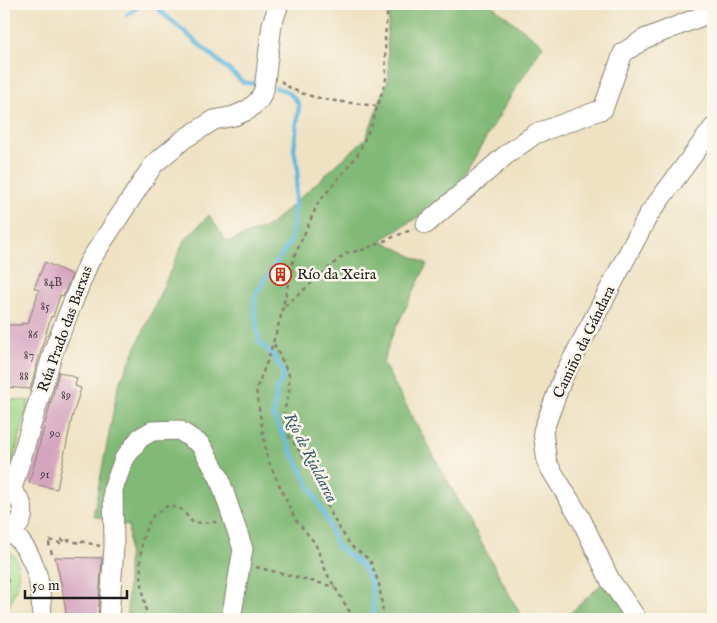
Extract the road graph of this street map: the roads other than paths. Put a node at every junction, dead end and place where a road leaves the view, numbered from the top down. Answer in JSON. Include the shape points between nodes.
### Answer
{"nodes":[{"id":1,"x":279,"y":4,"type":"edge"},
{"id":2,"x":712,"y":13,"type":"edge"},
{"id":3,"x":713,"y":128,"type":"edge"},
{"id":4,"x":426,"y":224,"type":"road end"},
{"id":5,"x":8,"y":491,"type":"edge"},
{"id":6,"x":6,"y":538,"type":"edge"},
{"id":7,"x":42,"y":619,"type":"edge"},
{"id":8,"x":109,"y":619,"type":"edge"},
{"id":9,"x":231,"y":619,"type":"edge"},
{"id":10,"x":637,"y":619,"type":"edge"}],
"edges":[{"from":1,"to":5,"type":"street","name":"Rúa Prado das Barxas","via":[[272,24],[264,90],[259,100],[248,110],[214,120],[154,164],[89,262],[54,349]]},
{"from":2,"to":4,"type":"street","via":[[644,39],[623,53],[603,109],[535,134]]},
{"from":3,"to":10,"type":"street","name":"Camiño da Gándara","via":[[649,214],[563,377],[543,431],[546,463],[581,519],[610,580]]},
{"from":5,"to":6,"type":"street","via":[[22,504],[23,512],[18,527]]},
{"from":6,"to":7,"type":"street","via":[[23,543],[35,566],[41,586]]},
{"from":8,"to":9,"type":"street","via":[[114,547],[113,489],[124,459],[140,438],[152,431],[179,430],[202,445],[220,477],[243,549]]}]}
